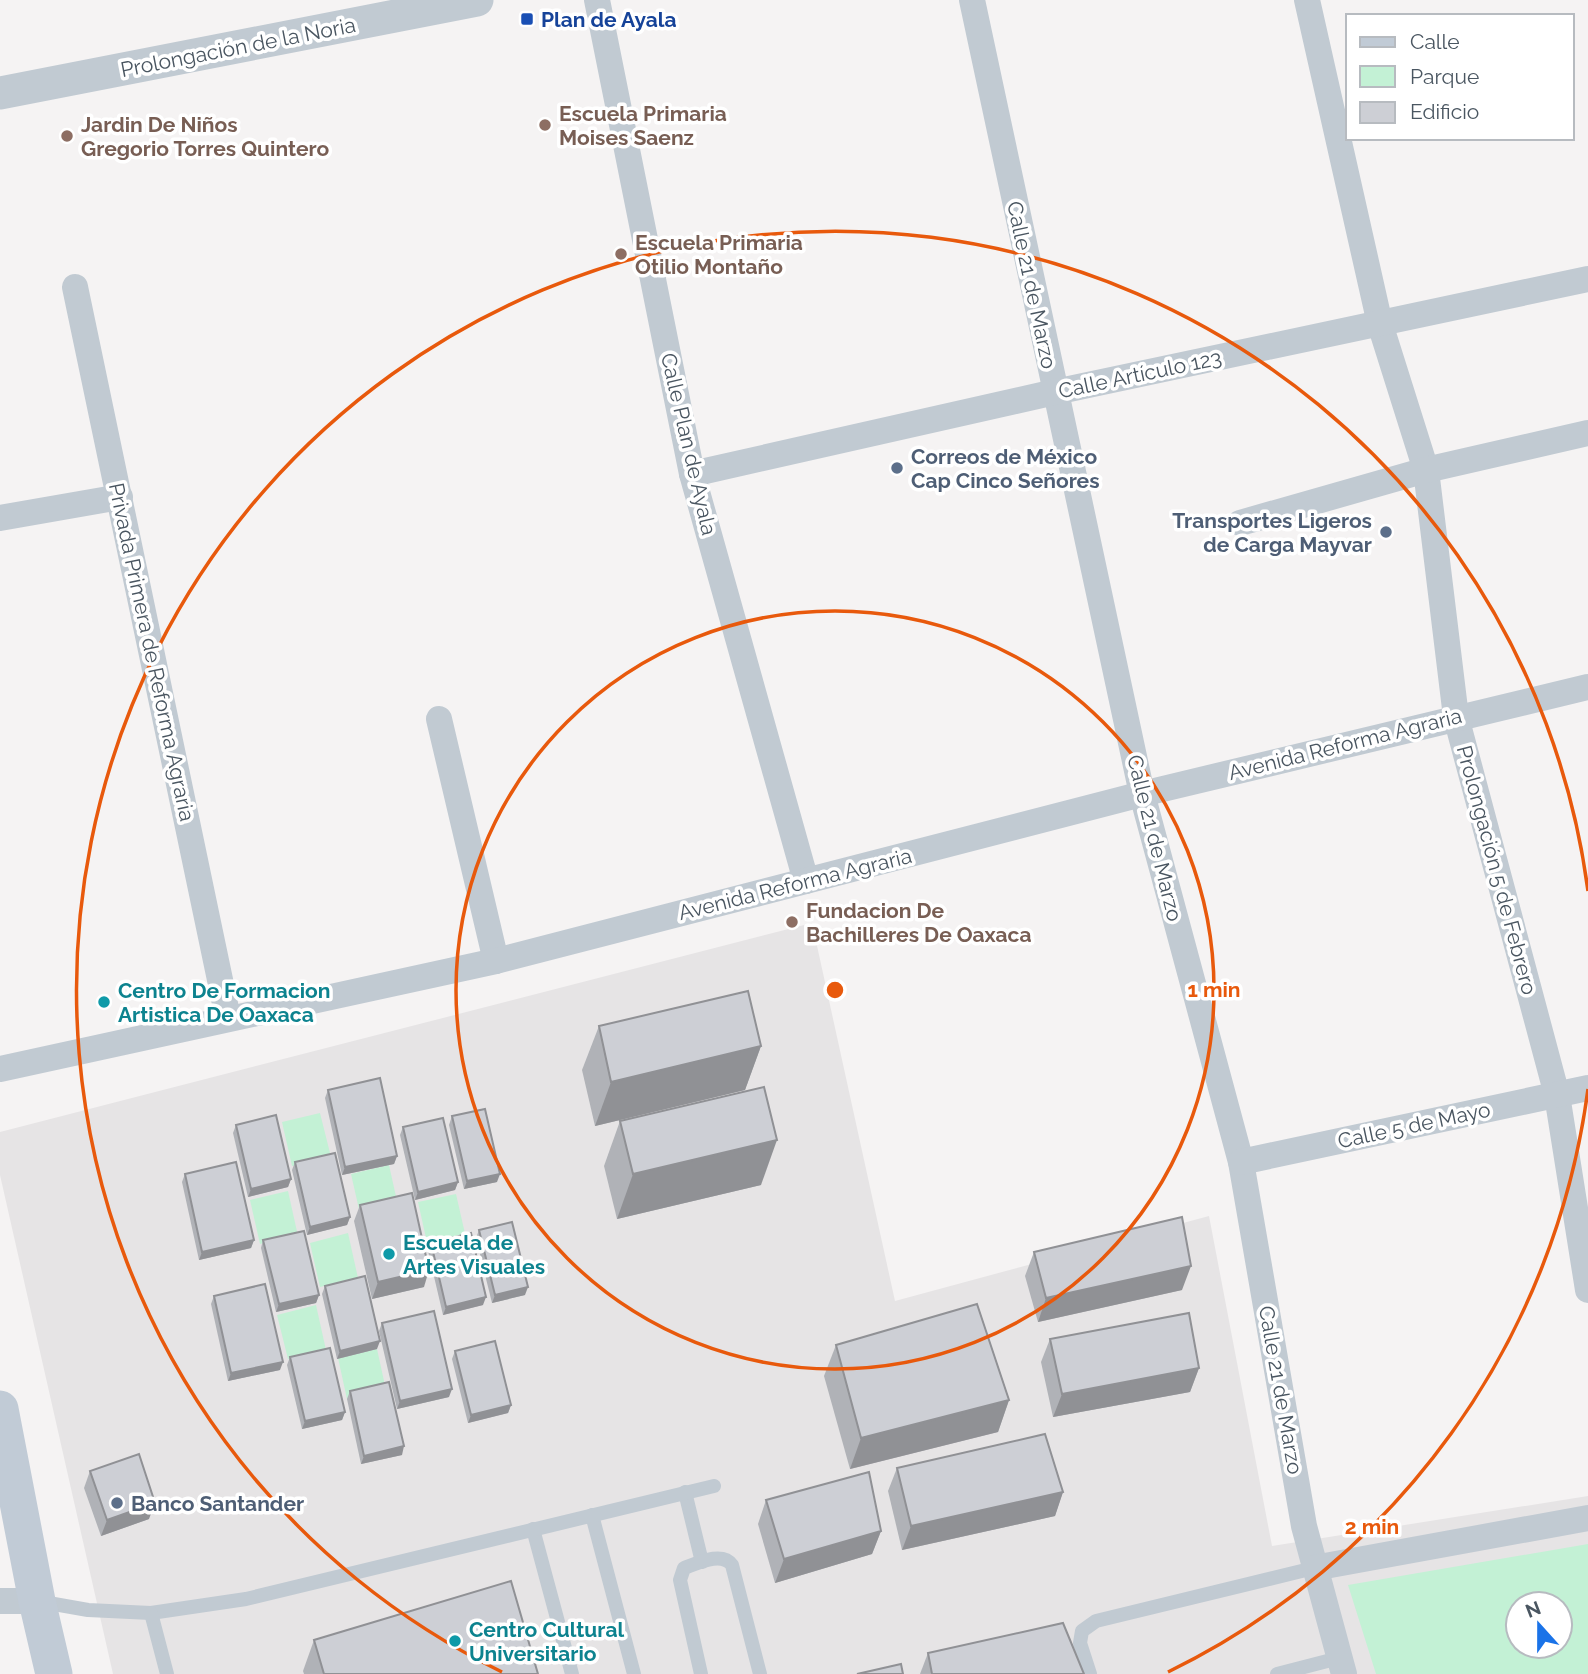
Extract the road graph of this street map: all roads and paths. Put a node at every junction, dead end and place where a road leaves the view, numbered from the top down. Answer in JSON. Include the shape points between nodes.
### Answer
{"nodes":[{"id":1,"x":477,"y":0,"type":"edge"},
{"id":2,"x":597,"y":0,"type":"edge"},
{"id":3,"x":972,"y":0,"type":"edge"},
{"id":4,"x":1307,"y":0,"type":"edge"},
{"id":5,"x":0,"y":93,"type":"edge"},
{"id":6,"x":1588,"y":279,"type":"edge"},
{"id":7,"x":75,"y":287,"type":"dead end"},
{"id":8,"x":1380,"y":324,"type":"junction"},
{"id":9,"x":1055,"y":392,"type":"junction"},
{"id":10,"x":1588,"y":433,"type":"edge"},
{"id":11,"x":1426,"y":470,"type":"junction"},
{"id":12,"x":692,"y":474,"type":"junction"},
{"id":13,"x":120,"y":497,"type":"junction"},
{"id":14,"x":0,"y":518,"type":"edge"},
{"id":15,"x":1240,"y":523,"type":"dead end"},
{"id":16,"x":1588,"y":687,"type":"edge"},
{"id":17,"x":1456,"y":717,"type":"junction"},
{"id":18,"x":439,"y":719,"type":"dead end"},
{"id":19,"x":1142,"y":794,"type":"junction"},
{"id":20,"x":806,"y":881,"type":"junction"},
{"id":21,"x":496,"y":961,"type":"junction"},
{"id":22,"x":228,"y":1018,"type":"junction"},
{"id":23,"x":0,"y":1069,"type":"edge"},
{"id":24,"x":1588,"y":1088,"type":"edge"},
{"id":25,"x":1557,"y":1095,"type":"junction"},
{"id":26,"x":1241,"y":1162,"type":"junction"},
{"id":27,"x":1588,"y":1290,"type":"edge"},
{"id":28,"x":0,"y":1409,"type":"edge"},
{"id":29,"x":714,"y":1486,"type":"dead end"},
{"id":30,"x":685,"y":1492,"type":"junction"},
{"id":31,"x":592,"y":1515,"type":"junction"},
{"id":32,"x":1588,"y":1518,"type":"edge"},
{"id":33,"x":533,"y":1529,"type":"junction"},
{"id":34,"x":702,"y":1562,"type":"junction"},
{"id":35,"x":1314,"y":1568,"type":"junction"},
{"id":36,"x":0,"y":1601,"type":"edge"},
{"id":37,"x":37,"y":1601,"type":"junction"},
{"id":38,"x":151,"y":1613,"type":"junction"},
{"id":39,"x":1342,"y":1666,"type":"edge"},
{"id":40,"x":54,"y":1674,"type":"edge"},
{"id":41,"x":167,"y":1674,"type":"edge"},
{"id":42,"x":572,"y":1674,"type":"edge"},
{"id":43,"x":634,"y":1674,"type":"edge"},
{"id":44,"x":701,"y":1674,"type":"edge"},
{"id":45,"x":760,"y":1674,"type":"edge"},
{"id":46,"x":1090,"y":1674,"type":"edge"},
{"id":47,"x":1277,"y":1674,"type":"edge"}],
"edges":[{"from":1,"to":5,"type":"street","name":"Prolongación de la Noria"},
{"from":2,"to":12,"type":"street","name":"Calle Plan de Ayala"},
{"from":3,"to":9,"type":"street","name":"Calle 21 de Marzo"},
{"from":4,"to":8,"type":"street","name":"Prolongación 5 de Febrero"},
{"from":6,"to":8,"type":"street","name":"Calle Artículo 123"},
{"from":7,"to":13,"type":"street","name":"Privada Primera de Reforma Agraria"},
{"from":8,"to":9,"type":"street","name":"Calle Artículo 123"},
{"from":8,"to":11,"type":"street","name":"Prolongación 5 de Febrero"},
{"from":9,"to":12,"type":"street","name":"Calle Artículo 123"},
{"from":9,"to":19,"type":"street","name":"Calle 21 de Marzo"},
{"from":10,"to":11,"type":"street"},
{"from":11,"to":15,"type":"street"},
{"from":11,"to":17,"type":"street","name":"Prolongación 5 de Febrero"},
{"from":12,"to":20,"type":"street","name":"Calle Plan de Ayala"},
{"from":13,"to":14,"type":"street"},
{"from":13,"to":22,"type":"street","name":"Privada Primera de Reforma Agraria"},
{"from":16,"to":17,"type":"street","name":"Avenida Reforma Agraria"},
{"from":17,"to":19,"type":"street","name":"Avenida Reforma Agraria"},
{"from":17,"to":25,"type":"street","name":"Prolongación 5 de Febrero"},
{"from":18,"to":21,"type":"street"},
{"from":19,"to":20,"type":"street","name":"Avenida Reforma Agraria"},
{"from":19,"to":26,"type":"street","name":"Calle 21 de Marzo"},
{"from":20,"to":21,"type":"street","name":"Avenida Reforma Agraria"},
{"from":21,"to":22,"type":"street","name":"Avenida Reforma Agraria"},
{"from":22,"to":23,"type":"street","name":"Avenida Reforma Agraria"},
{"from":24,"to":25,"type":"street","name":"Calle 5 de Mayo"},
{"from":25,"to":26,"type":"street","name":"Calle 5 de Mayo"},
{"from":25,"to":27,"type":"street","name":"Prolongación 5 de Febrero"},
{"from":26,"to":35,"type":"street","name":"Calle 21 de Marzo"},
{"from":28,"to":37,"type":"main road"},
{"from":29,"to":30,"type":"lane"},
{"from":30,"to":31,"type":"lane"},
{"from":30,"to":34,"type":"lane"},
{"from":31,"to":33,"type":"lane"},
{"from":31,"to":43,"type":"lane"},
{"from":32,"to":35,"type":"street"},
{"from":33,"to":38,"type":"lane","via":[[246,1599]]},
{"from":33,"to":42,"type":"lane"},
{"from":34,"to":44,"type":"lane","via":[[684,1568],[680,1580]]},
{"from":34,"to":45,"type":"lane","via":[[721,1558],[732,1565]]},
{"from":35,"to":39,"type":"street","name":"Calle 21 de Marzo"},
{"from":35,"to":46,"type":"lane","via":[[1096,1621],[1082,1631],[1080,1643]]},
{"from":36,"to":37,"type":"street"},
{"from":37,"to":38,"type":"lane","via":[[88,1611]]},
{"from":37,"to":40,"type":"main road"},
{"from":38,"to":41,"type":"lane"},
{"from":39,"to":47,"type":"lane"}]}
